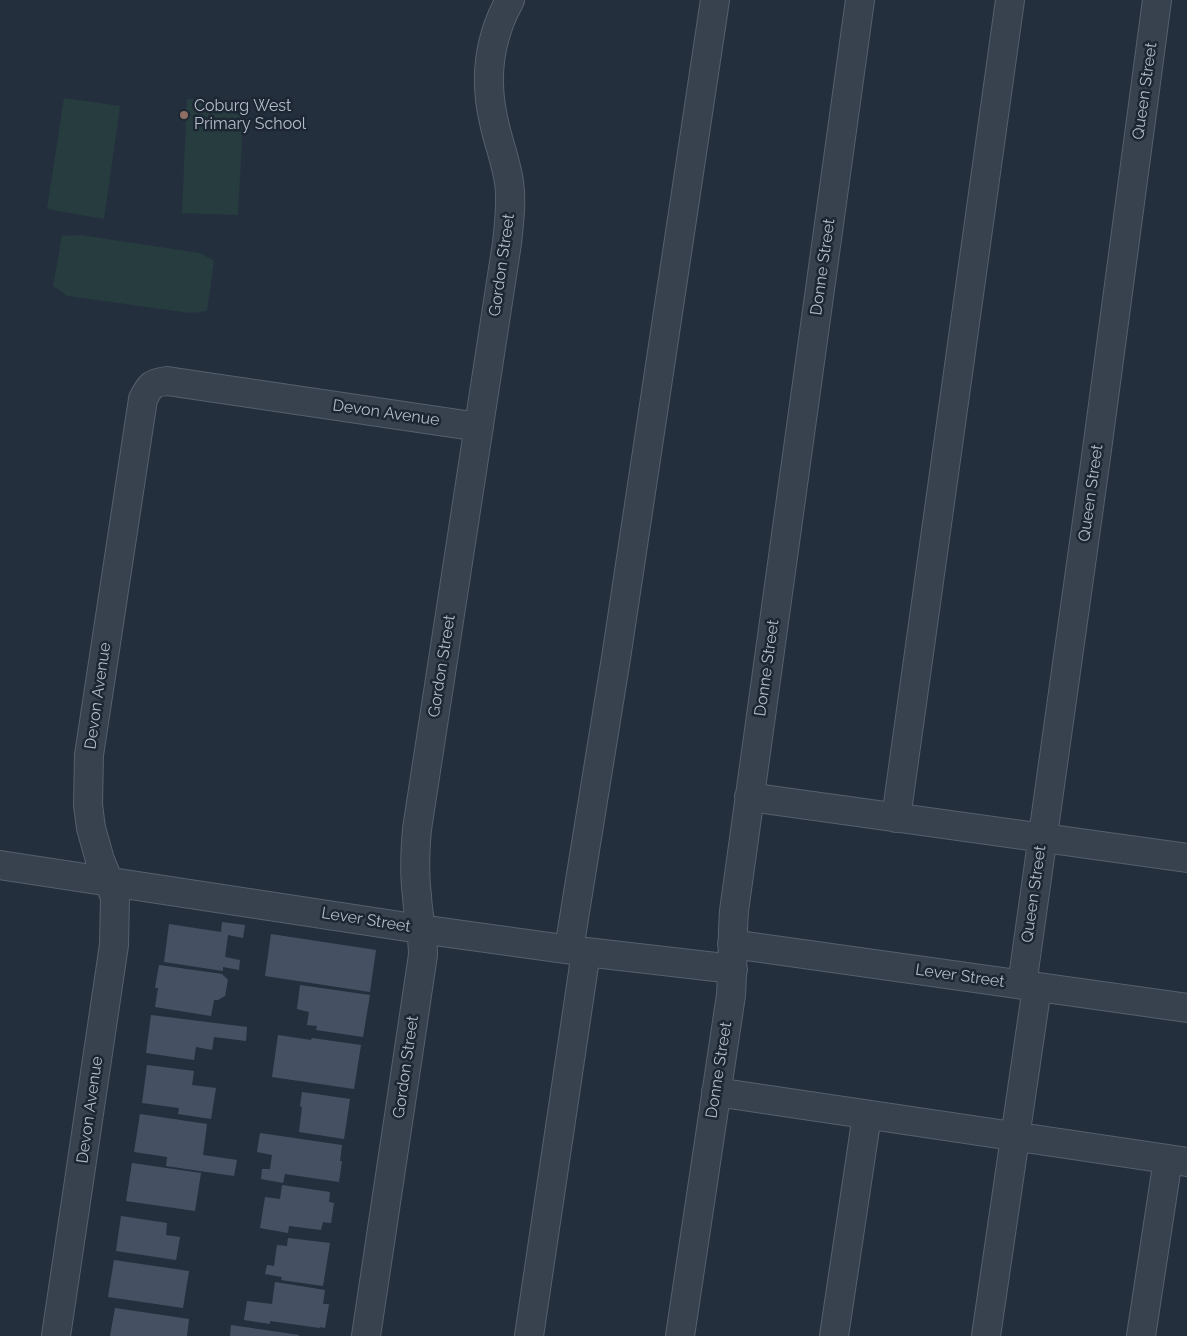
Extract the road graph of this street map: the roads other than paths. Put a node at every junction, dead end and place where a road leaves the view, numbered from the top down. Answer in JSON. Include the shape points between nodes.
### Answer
{"nodes":[{"id":1,"x":510,"y":0,"type":"edge"},
{"id":2,"x":715,"y":0,"type":"edge"},
{"id":3,"x":860,"y":0,"type":"edge"},
{"id":4,"x":1010,"y":0,"type":"edge"},
{"id":5,"x":1157,"y":0,"type":"edge"},
{"id":6,"x":479,"y":427,"type":"junction"},
{"id":7,"x":749,"y":797,"type":"junction"},
{"id":8,"x":896,"y":818,"type":"junction"},
{"id":9,"x":1042,"y":838,"type":"junction"},
{"id":10,"x":1187,"y":858,"type":"edge"},
{"id":11,"x":0,"y":865,"type":"edge"},
{"id":12,"x":108,"y":882,"type":"junction"},
{"id":13,"x":420,"y":928,"type":"junction"},
{"id":14,"x":577,"y":950,"type":"junction"},
{"id":15,"x":733,"y":957,"type":"junction"},
{"id":16,"x":1030,"y":986,"type":"junction"},
{"id":17,"x":1187,"y":1008,"type":"edge"},
{"id":18,"x":716,"y":1092,"type":"junction"},
{"id":19,"x":867,"y":1115,"type":"junction"},
{"id":20,"x":1016,"y":1135,"type":"junction"},
{"id":21,"x":1177,"y":1160,"type":"edge"},
{"id":22,"x":56,"y":1336,"type":"edge"},
{"id":23,"x":366,"y":1336,"type":"edge"},
{"id":24,"x":529,"y":1336,"type":"edge"},
{"id":25,"x":680,"y":1336,"type":"edge"},
{"id":26,"x":834,"y":1336,"type":"edge"},
{"id":27,"x":986,"y":1336,"type":"edge"},
{"id":28,"x":1141,"y":1336,"type":"edge"}],
"edges":[{"from":1,"to":6,"type":"street","name":"Gordon Street","via":[[496,32],[488,76],[490,106],[507,168],[511,202]]},
{"from":2,"to":14,"type":"street","via":[[616,658]]},
{"from":3,"to":7,"type":"street","name":"Donne Street"},
{"from":4,"to":8,"type":"street"},
{"from":5,"to":9,"type":"street","name":"Queen Street"},
{"from":6,"to":12,"type":"street","name":"Devon Avenue","via":[[167,381],[152,384],[143,399],[89,755],[90,820]]},
{"from":6,"to":13,"type":"street","name":"Gordon Street","via":[[417,828],[415,870]]},
{"from":7,"to":8,"type":"street"},
{"from":7,"to":15,"type":"street","name":"Donne Street","via":[[734,911]]},
{"from":8,"to":9,"type":"street"},
{"from":9,"to":10,"type":"street"},
{"from":9,"to":16,"type":"street","name":"Queen Street"},
{"from":11,"to":12,"type":"street","name":"Lever Street"},
{"from":12,"to":13,"type":"street","name":"Lever Street"},
{"from":12,"to":22,"type":"street","name":"Devon Avenue","via":[[115,897],[114,946]]},
{"from":13,"to":14,"type":"street","name":"Lever Street"},
{"from":13,"to":23,"type":"street","name":"Gordon Street","via":[[423,955]]},
{"from":14,"to":15,"type":"street","name":"Lever Street"},
{"from":14,"to":24,"type":"street"},
{"from":15,"to":16,"type":"street","name":"Lever Street"},
{"from":15,"to":18,"type":"street","name":"Donne Street","via":[[731,996]]},
{"from":16,"to":17,"type":"street","name":"Lever Street"},
{"from":16,"to":20,"type":"street","name":"Queen Street"},
{"from":18,"to":19,"type":"street"},
{"from":18,"to":25,"type":"street","name":"Donne Street"},
{"from":19,"to":20,"type":"street"},
{"from":19,"to":26,"type":"street"},
{"from":20,"to":21,"type":"street"},
{"from":20,"to":27,"type":"street","name":"Queen Street"},
{"from":21,"to":28,"type":"street"}]}
